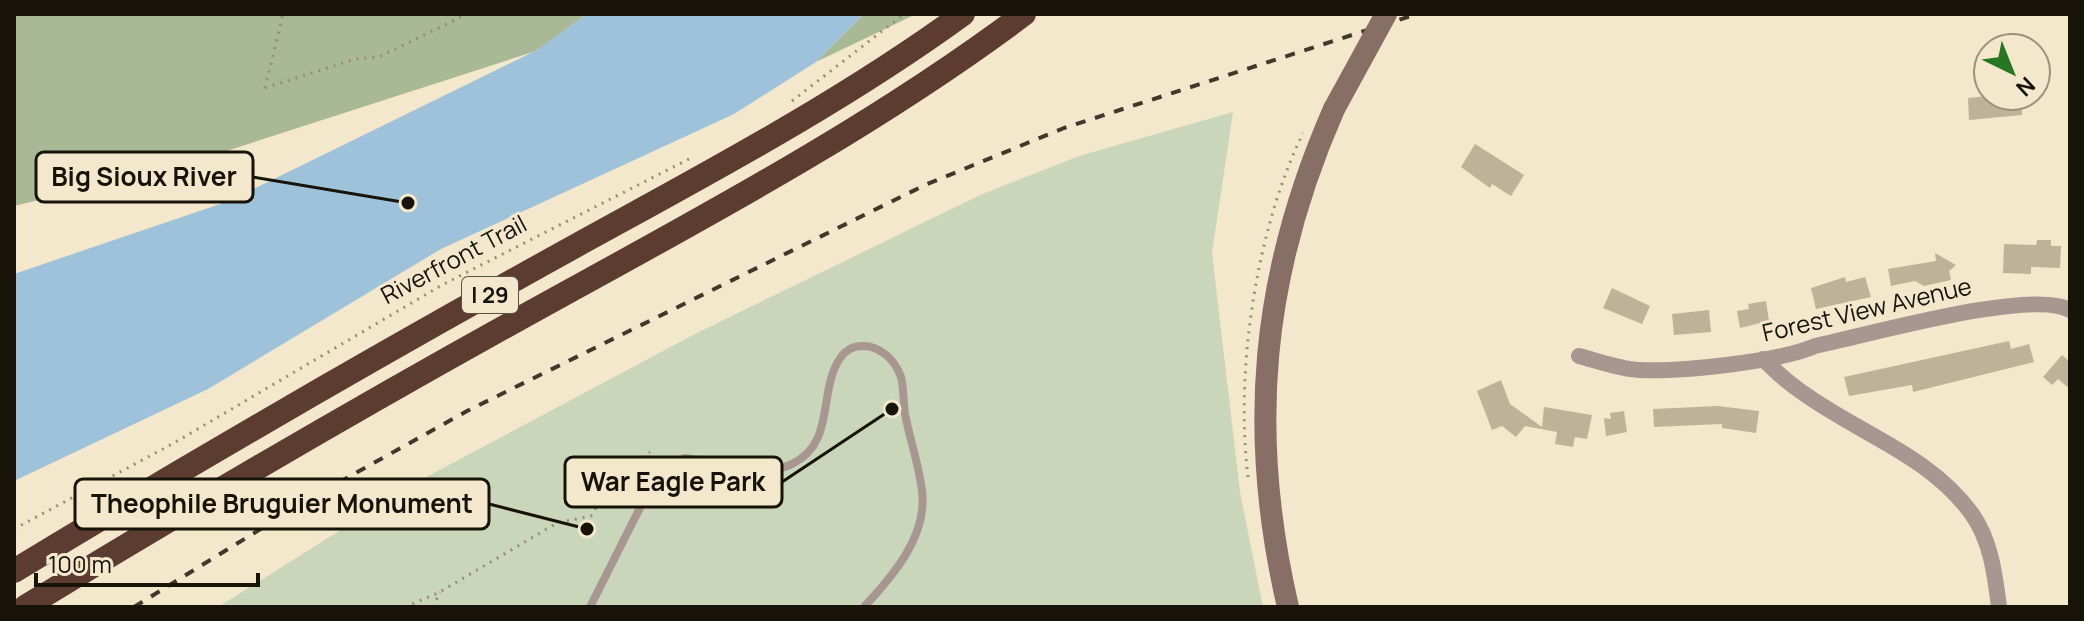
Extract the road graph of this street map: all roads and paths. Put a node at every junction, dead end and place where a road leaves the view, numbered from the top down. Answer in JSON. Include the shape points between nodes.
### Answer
{"nodes":[{"id":1,"x":283,"y":14,"type":"edge"},
{"id":2,"x":467,"y":14,"type":"edge"},
{"id":3,"x":904,"y":14,"type":"edge"},
{"id":4,"x":963,"y":14,"type":"edge"},
{"id":5,"x":1024,"y":14,"type":"edge"},
{"id":6,"x":1386,"y":14,"type":"edge"},
{"id":7,"x":782,"y":109,"type":"dead end"},
{"id":8,"x":695,"y":157,"type":"dead end"},
{"id":9,"x":2070,"y":310,"type":"edge"},
{"id":10,"x":1579,"y":356,"type":"dead end"},
{"id":11,"x":1763,"y":359,"type":"junction"},
{"id":12,"x":650,"y":452,"type":"dead end"},
{"id":13,"x":14,"y":529,"type":"edge"},
{"id":14,"x":14,"y":571,"type":"edge"},
{"id":15,"x":440,"y":592,"type":"junction"},
{"id":16,"x":25,"y":607,"type":"edge"},
{"id":17,"x":405,"y":607,"type":"edge"},
{"id":18,"x":433,"y":607,"type":"edge"},
{"id":19,"x":590,"y":607,"type":"edge"},
{"id":20,"x":864,"y":607,"type":"edge"},
{"id":21,"x":1288,"y":607,"type":"edge"},
{"id":22,"x":1999,"y":607,"type":"edge"}],
"edges":[{"from":1,"to":2,"type":"path","via":[[265,88],[355,59],[379,57]]},
{"from":3,"to":7,"type":"path"},
{"from":4,"to":14,"type":"highway","number":"I 29","via":[[741,156],[182,469]]},
{"from":5,"to":16,"type":"highway","number":"I 29","via":[[883,113],[754,191],[392,389]]},
{"from":6,"to":21,"type":"main road","bridge":true,"via":[[1334,109],[1294,213],[1272,307],[1263,453],[1274,549]]},
{"from":8,"to":13,"type":"path","name":"Riverfront Trail","via":[[442,285],[223,415]]},
{"from":9,"to":11,"type":"street","name":"Forest View Avenue","via":[[2041,305],[1978,308],[1815,346],[1793,356]]},
{"from":10,"to":11,"type":"street","name":"Forest View Avenue","via":[[1638,370]]},
{"from":11,"to":22,"type":"street","via":[[1796,388],[1911,456],[1973,515],[1992,556]]},
{"from":12,"to":15,"type":"path","via":[[611,482],[591,516],[557,523]]},
{"from":15,"to":17,"type":"path"},
{"from":15,"to":18,"type":"path"},
{"from":19,"to":20,"type":"lane","via":[[656,476],[685,458],[748,472],[794,463],[821,432],[842,354],[856,346],[873,346],[890,358],[901,378],[923,494],[920,526],[910,548]]}]}
